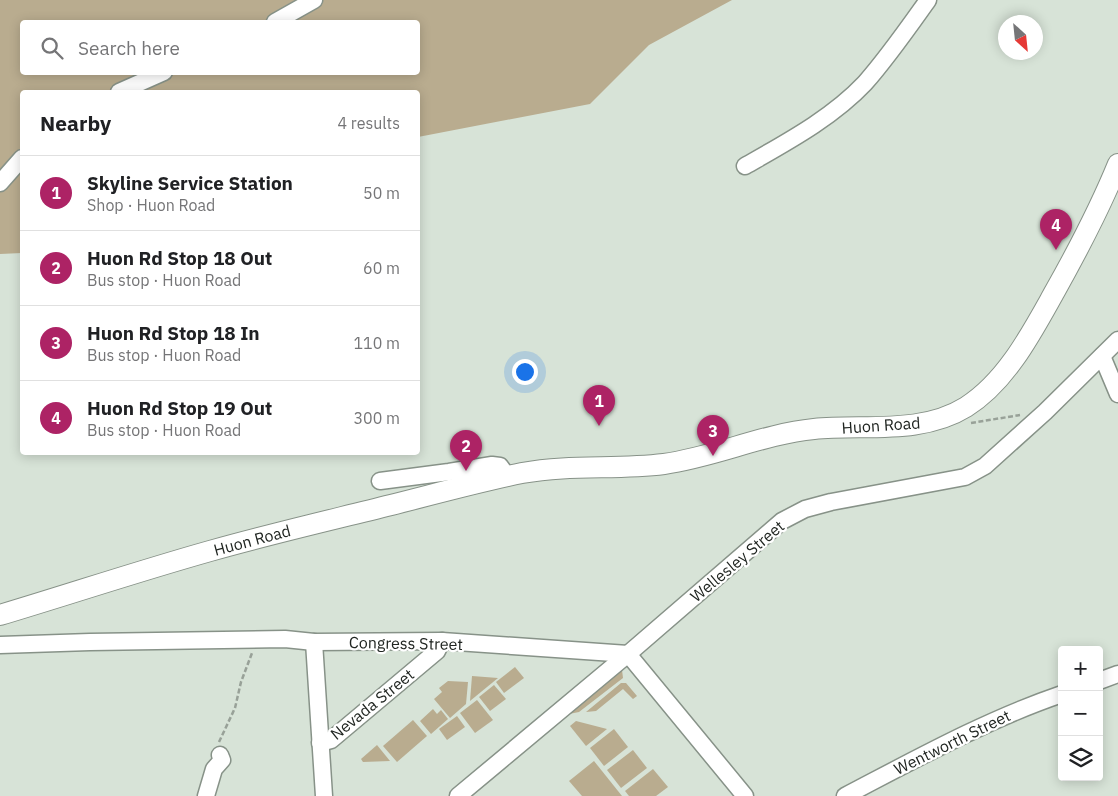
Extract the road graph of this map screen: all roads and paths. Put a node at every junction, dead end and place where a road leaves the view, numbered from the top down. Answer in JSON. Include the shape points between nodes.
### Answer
{"nodes":[{"id":1,"x":314,"y":0,"type":"edge"},
{"id":2,"x":928,"y":0,"type":"edge"},
{"id":3,"x":279,"y":20,"type":"edge"},
{"id":4,"x":157,"y":75,"type":"edge"},
{"id":5,"x":124,"y":90,"type":"edge"},
{"id":6,"x":20,"y":160,"type":"edge"},
{"id":7,"x":1118,"y":164,"type":"edge"},
{"id":8,"x":745,"y":166,"type":"dead end"},
{"id":9,"x":0,"y":183,"type":"edge"},
{"id":10,"x":1118,"y":340,"type":"edge"},
{"id":11,"x":1102,"y":356,"type":"junction"},
{"id":12,"x":1118,"y":394,"type":"edge"},
{"id":13,"x":958,"y":412,"type":"junction"},
{"id":14,"x":1045,"y":412,"type":"junction"},
{"id":15,"x":508,"y":476,"type":"junction"},
{"id":16,"x":380,"y":481,"type":"dead end"},
{"id":17,"x":0,"y":615,"type":"edge"},
{"id":18,"x":255,"y":640,"type":"junction"},
{"id":19,"x":442,"y":641,"type":"junction"},
{"id":20,"x":314,"y":642,"type":"junction"},
{"id":21,"x":0,"y":645,"type":"edge"},
{"id":22,"x":628,"y":654,"type":"junction"},
{"id":23,"x":1118,"y":674,"type":"edge"},
{"id":24,"x":1103,"y":680,"type":"edge"},
{"id":25,"x":1058,"y":695,"type":"edge"},
{"id":26,"x":320,"y":743,"type":"junction"},
{"id":27,"x":220,"y":756,"type":"joint"},
{"id":28,"x":206,"y":796,"type":"edge"},
{"id":29,"x":324,"y":796,"type":"edge"},
{"id":30,"x":458,"y":796,"type":"edge"},
{"id":31,"x":745,"y":796,"type":"edge"},
{"id":32,"x":845,"y":796,"type":"edge"}],
"edges":[{"from":1,"to":3,"type":"street"},
{"from":2,"to":8,"type":"street","via":[[884,60],[841,104]]},
{"from":4,"to":5,"type":"street"},
{"from":6,"to":9,"type":"street"},
{"from":7,"to":13,"type":"main road","name":"Huon Road","via":[[1078,250],[1042,316],[993,385]]},
{"from":10,"to":11,"type":"street","name":"Wellesley Street"},
{"from":11,"to":12,"type":"street"},
{"from":11,"to":14,"type":"street","name":"Wellesley Street"},
{"from":13,"to":14,"type":"path","via":[[968,423]]},
{"from":13,"to":15,"type":"main road","name":"Huon Road","via":[[907,425],[792,432],[666,463],[568,467]]},
{"from":14,"to":22,"type":"street","name":"Wellesley Street","via":[[985,466],[965,477],[805,508],[782,521]]},
{"from":15,"to":16,"type":"street","via":[[500,466],[492,465]]},
{"from":15,"to":17,"type":"main road","name":"Huon Road","via":[[213,550]]},
{"from":18,"to":20,"type":"street","name":"Congress Street"},
{"from":18,"to":21,"type":"street","name":"Congress Street"},
{"from":18,"to":27,"type":"path","via":[[235,708],[218,745]]},
{"from":19,"to":20,"type":"street","name":"Congress Street"},
{"from":19,"to":22,"type":"street","name":"Congress Street"},
{"from":19,"to":26,"type":"street","name":"Nevada Street","via":[[437,651],[332,740]]},
{"from":20,"to":26,"type":"street"},
{"from":22,"to":30,"type":"street","name":"Wellesley Street"},
{"from":22,"to":31,"type":"street"},
{"from":23,"to":24,"type":"street"},
{"from":25,"to":32,"type":"street","name":"Wentworth Street","via":[[974,729]]},
{"from":26,"to":29,"type":"street"},
{"from":27,"to":28,"type":"street","via":[[222,760],[214,769]]}]}
